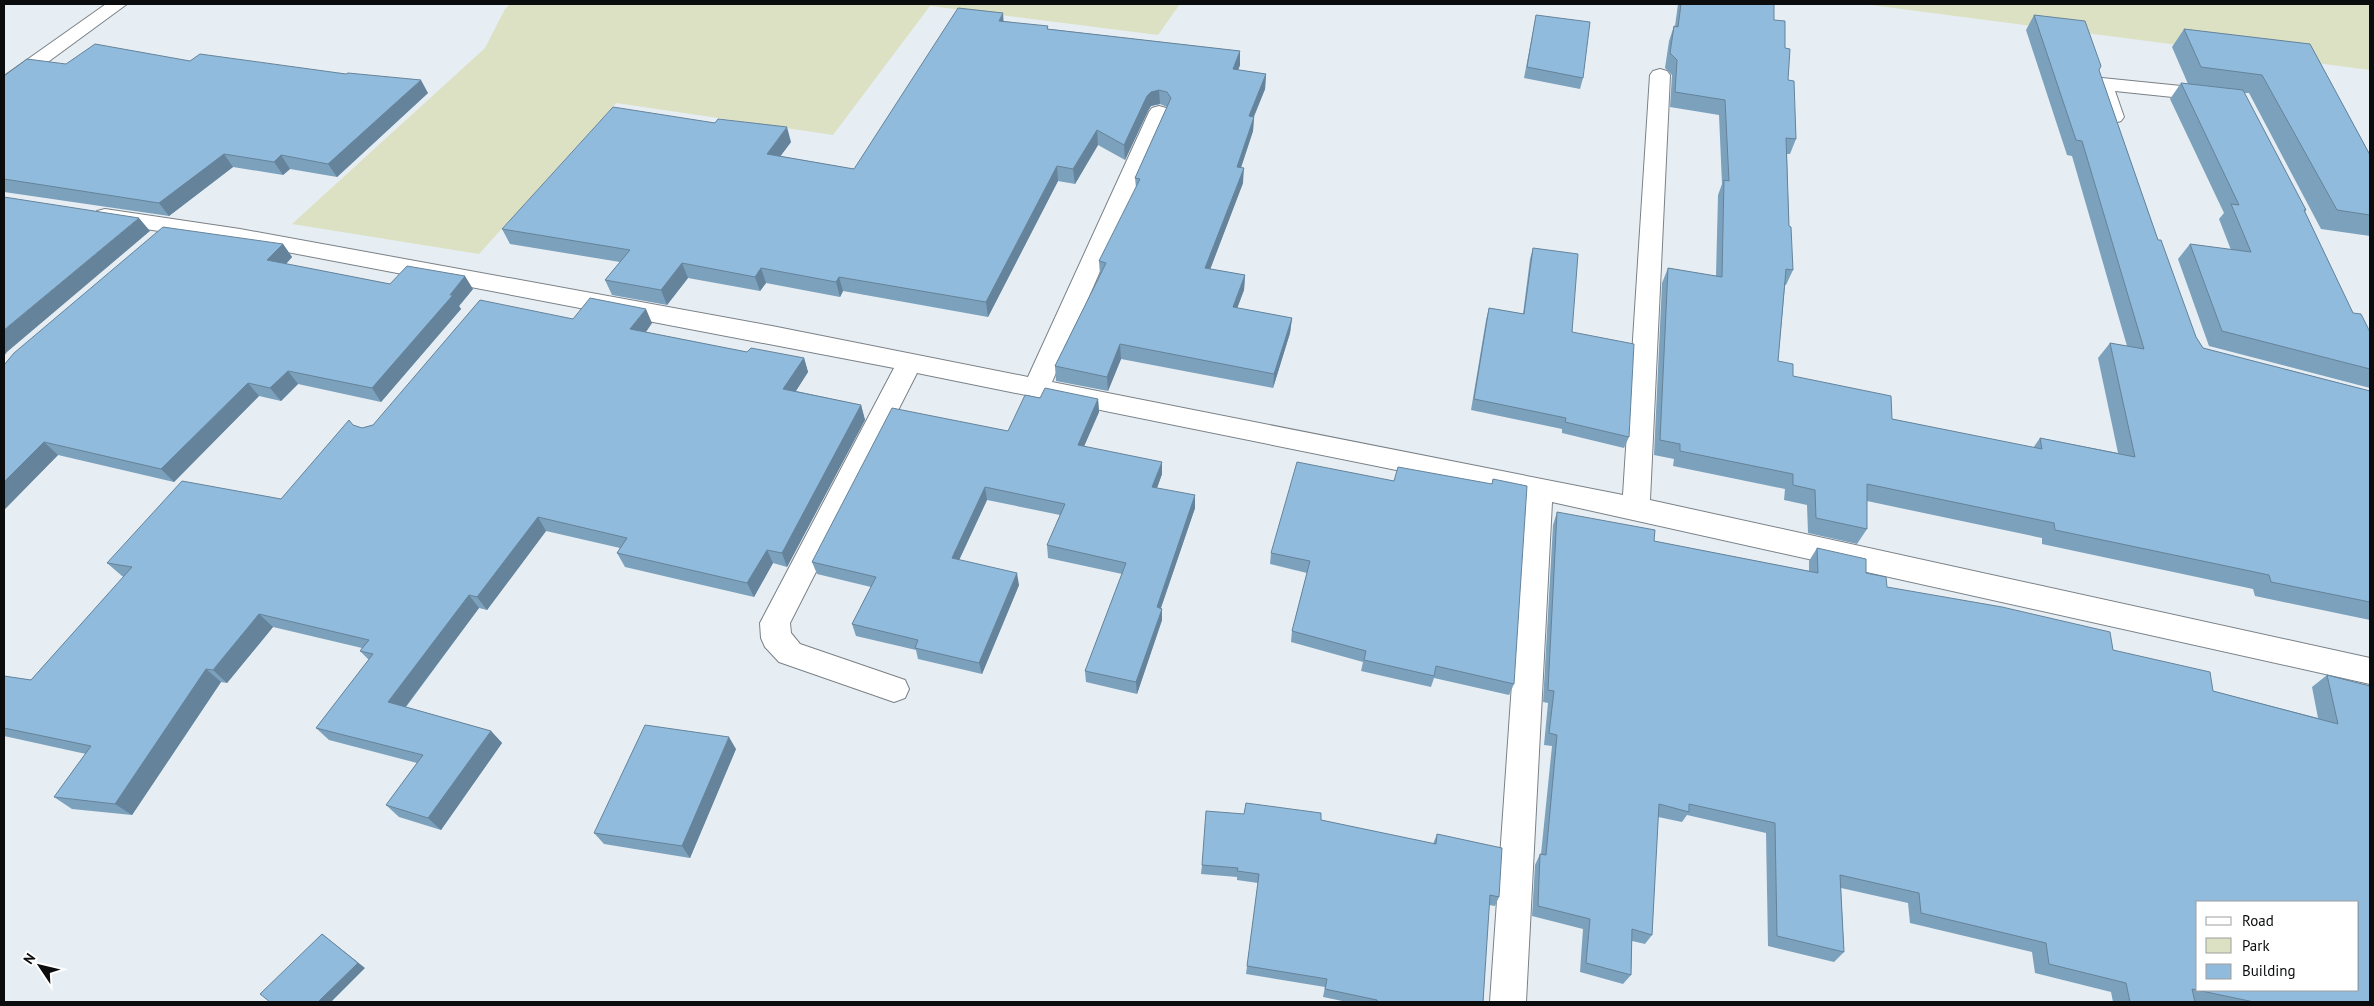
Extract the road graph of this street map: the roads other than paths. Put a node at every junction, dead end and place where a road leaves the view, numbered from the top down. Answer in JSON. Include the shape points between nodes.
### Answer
{"nodes":[{"id":1,"x":118,"y":4,"type":"edge"},
{"id":2,"x":1660,"y":75,"type":"dead end"},
{"id":3,"x":4,"y":85,"type":"edge"},
{"id":4,"x":2230,"y":97,"type":"edge"},
{"id":5,"x":1159,"y":112,"type":"edge"},
{"id":6,"x":2122,"y":140,"type":"edge"},
{"id":7,"x":79,"y":212,"type":"edge"},
{"id":8,"x":172,"y":227,"type":"junction"},
{"id":9,"x":150,"y":246,"type":"edge"},
{"id":10,"x":498,"y":284,"type":"junction"},
{"id":11,"x":479,"y":306,"type":"edge"},
{"id":12,"x":910,"y":362,"type":"junction"},
{"id":13,"x":1036,"y":388,"type":"junction"},
{"id":14,"x":1539,"y":489,"type":"junction"},
{"id":15,"x":1636,"y":508,"type":"junction"},
{"id":16,"x":2370,"y":671,"type":"edge"},
{"id":17,"x":894,"y":689,"type":"dead end"},
{"id":18,"x":1508,"y":1002,"type":"edge"}],
"edges":[{"from":1,"to":3,"type":"street"},
{"from":2,"to":15,"type":"street"},
{"from":4,"to":6,"type":"street","via":[[2102,84]]},
{"from":5,"to":13,"type":"street"},
{"from":7,"to":8,"type":"street"},
{"from":8,"to":9,"type":"street"},
{"from":8,"to":10,"type":"street","via":[[240,236]]},
{"from":10,"to":11,"type":"street"},
{"from":10,"to":12,"type":"street"},
{"from":12,"to":13,"type":"street"},
{"from":12,"to":17,"type":"street","via":[[776,623],[776,638],[790,653]]},
{"from":13,"to":14,"type":"street"},
{"from":14,"to":15,"type":"street"},
{"from":14,"to":18,"type":"street"},
{"from":15,"to":16,"type":"street"}]}
